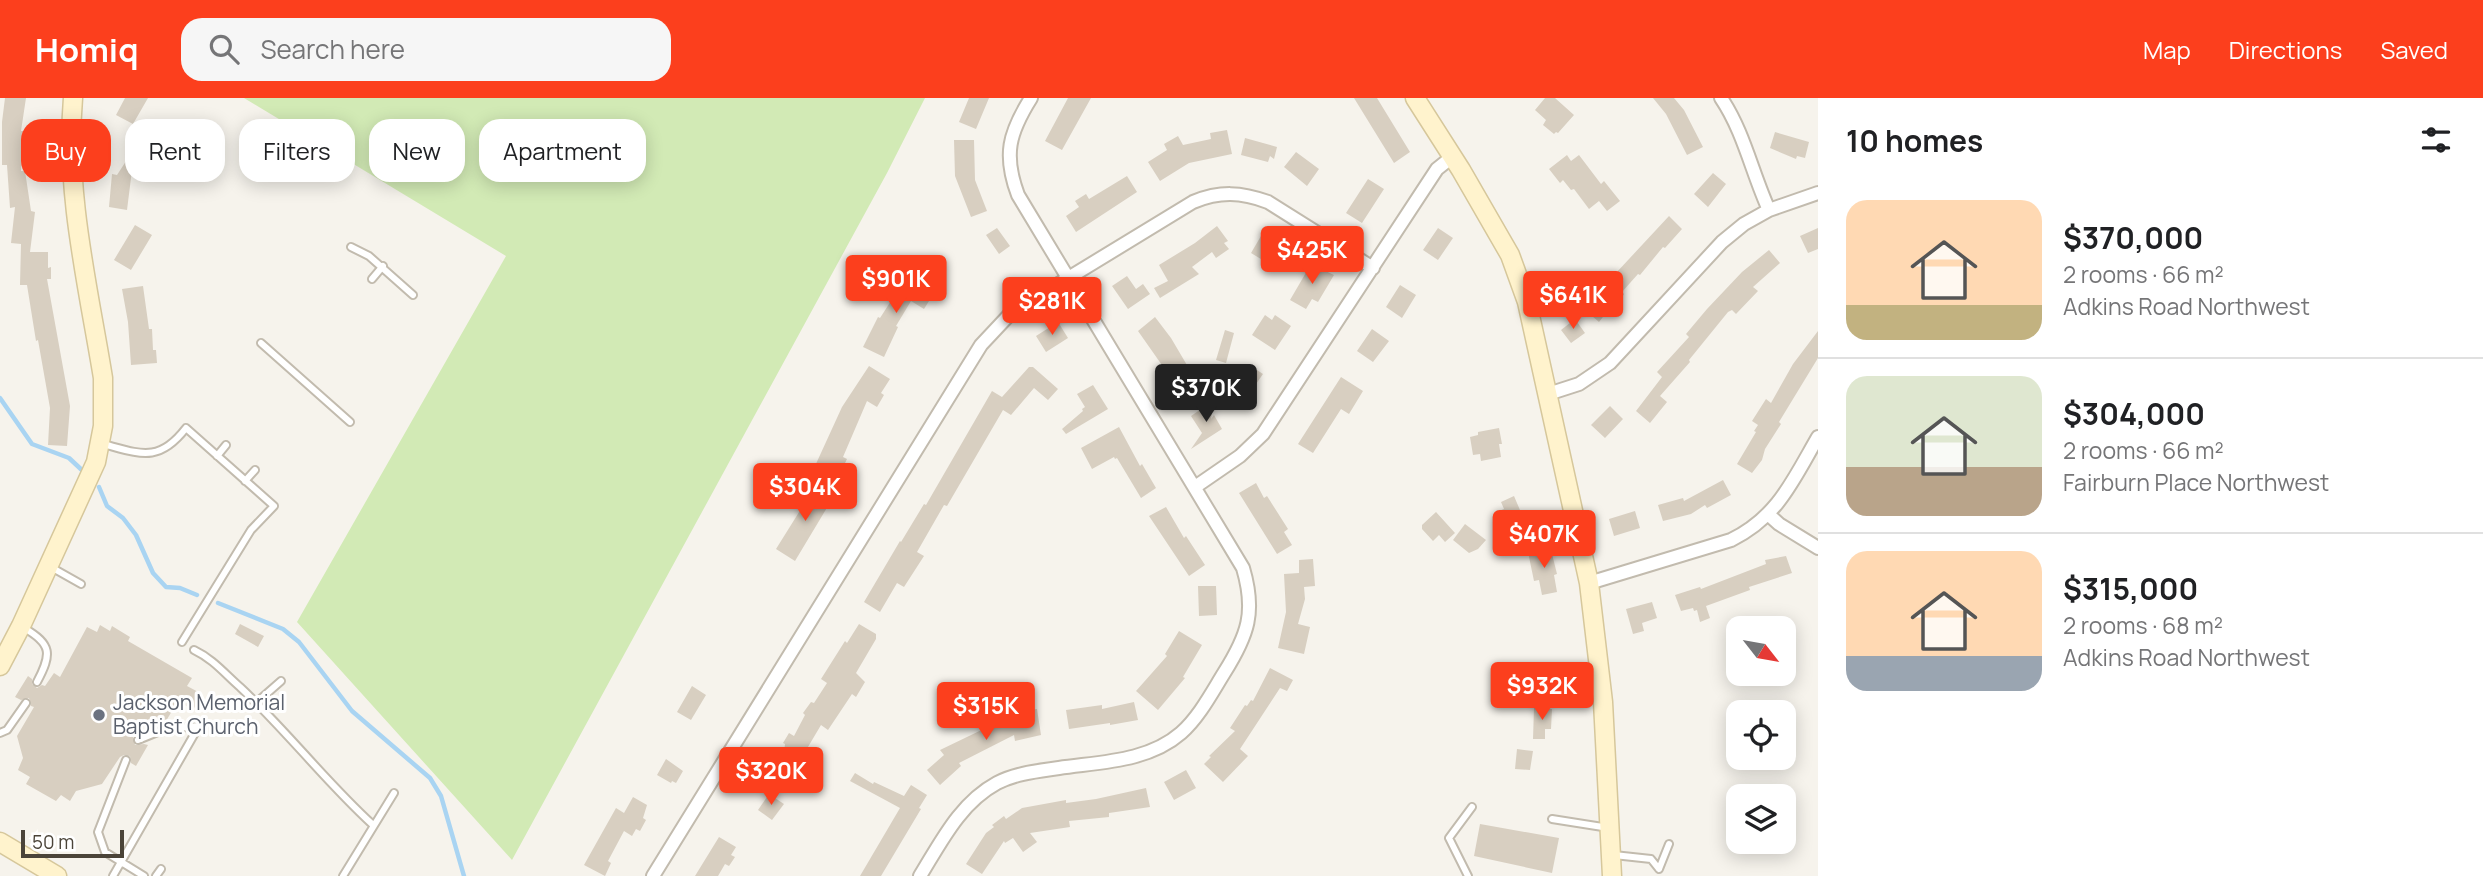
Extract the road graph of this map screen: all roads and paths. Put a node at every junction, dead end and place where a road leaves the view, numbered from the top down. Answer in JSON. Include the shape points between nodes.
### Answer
{"nodes":[{"id":1,"x":73,"y":98,"type":"edge"},
{"id":2,"x":1031,"y":98,"type":"edge"},
{"id":3,"x":1415,"y":98,"type":"edge"},
{"id":4,"x":1721,"y":98,"type":"edge"},
{"id":5,"x":1452,"y":157,"type":"junction"},
{"id":6,"x":1818,"y":193,"type":"edge"},
{"id":7,"x":1769,"y":210,"type":"junction"},
{"id":8,"x":351,"y":247,"type":"dead end"},
{"id":9,"x":383,"y":267,"type":"junction"},
{"id":10,"x":1373,"y":268,"type":"junction"},
{"id":11,"x":1068,"y":278,"type":"junction"},
{"id":12,"x":372,"y":279,"type":"dead end"},
{"id":13,"x":413,"y":295,"type":"dead end"},
{"id":14,"x":261,"y":343,"type":"dead end"},
{"id":15,"x":1548,"y":394,"type":"junction"},
{"id":16,"x":350,"y":422,"type":"dead end"},
{"id":17,"x":1818,"y":437,"type":"edge"},
{"id":18,"x":101,"y":444,"type":"junction"},
{"id":19,"x":226,"y":445,"type":"dead end"},
{"id":20,"x":216,"y":456,"type":"junction"},
{"id":21,"x":255,"y":470,"type":"dead end"},
{"id":22,"x":245,"y":481,"type":"junction"},
{"id":23,"x":1195,"y":486,"type":"junction"},
{"id":24,"x":1769,"y":515,"type":"junction"},
{"id":25,"x":1818,"y":548,"type":"edge"},
{"id":26,"x":49,"y":566,"type":"junction"},
{"id":27,"x":1589,"y":583,"type":"junction"},
{"id":28,"x":81,"y":584,"type":"dead end"},
{"id":29,"x":21,"y":626,"type":"junction"},
{"id":30,"x":182,"y":642,"type":"dead end"},
{"id":31,"x":194,"y":650,"type":"dead end"},
{"id":32,"x":0,"y":666,"type":"edge"},
{"id":33,"x":281,"y":681,"type":"dead end"},
{"id":34,"x":37,"y":682,"type":"dead end"},
{"id":35,"x":26,"y":703,"type":"dead end"},
{"id":36,"x":256,"y":703,"type":"junction"},
{"id":37,"x":0,"y":733,"type":"edge"},
{"id":38,"x":138,"y":740,"type":"dead end"},
{"id":39,"x":126,"y":760,"type":"dead end"},
{"id":40,"x":394,"y":793,"type":"dead end"},
{"id":41,"x":1472,"y":807,"type":"dead end"},
{"id":42,"x":1552,"y":819,"type":"dead end"},
{"id":43,"x":372,"y":824,"type":"junction"},
{"id":44,"x":1611,"y":828,"type":"junction"},
{"id":45,"x":0,"y":842,"type":"edge"},
{"id":46,"x":1669,"y":844,"type":"dead end"},
{"id":47,"x":1611,"y":855,"type":"junction"},
{"id":48,"x":121,"y":862,"type":"junction"},
{"id":49,"x":162,"y":869,"type":"dead end"},
{"id":50,"x":57,"y":876,"type":"edge"},
{"id":51,"x":113,"y":876,"type":"edge"},
{"id":52,"x":144,"y":876,"type":"edge"},
{"id":53,"x":156,"y":876,"type":"edge"},
{"id":54,"x":343,"y":876,"type":"edge"},
{"id":55,"x":653,"y":876,"type":"edge"},
{"id":56,"x":920,"y":876,"type":"edge"},
{"id":57,"x":1468,"y":876,"type":"edge"},
{"id":58,"x":1612,"y":876,"type":"edge"}],
"edges":[{"from":1,"to":18,"type":"street","via":[[72,186],[103,378]]},
{"from":2,"to":11,"type":"street","via":[[1011,136],[1011,176]]},
{"from":3,"to":5,"type":"street"},
{"from":4,"to":7,"type":"street"},
{"from":5,"to":10,"type":"street","via":[[1437,169]]},
{"from":5,"to":15,"type":"street","via":[[1510,255],[1527,302]]},
{"from":6,"to":7,"type":"street"},
{"from":7,"to":15,"type":"street","via":[[1722,242],[1611,363],[1579,384]]},
{"from":8,"to":9,"type":"lane"},
{"from":9,"to":12,"type":"lane"},
{"from":9,"to":13,"type":"lane"},
{"from":10,"to":11,"type":"street","via":[[1268,202],[1228,193],[1193,202]]},
{"from":10,"to":23,"type":"street","via":[[1264,434]]},
{"from":11,"to":23,"type":"street"},
{"from":11,"to":55,"type":"street","via":[[1011,313],[981,345]]},
{"from":14,"to":16,"type":"lane","via":[[294,367]]},
{"from":15,"to":27,"type":"street"},
{"from":17,"to":24,"type":"street"},
{"from":18,"to":20,"type":"lane","via":[[143,454],[159,452],[186,428]]},
{"from":18,"to":26,"type":"street"},
{"from":19,"to":20,"type":"lane"},
{"from":20,"to":22,"type":"lane"},
{"from":21,"to":22,"type":"lane"},
{"from":22,"to":30,"type":"lane","via":[[274,506],[251,530]]},
{"from":23,"to":56,"type":"street","via":[[1243,568],[1251,611],[1239,650],[1201,711],[1181,734],[1140,755],[1021,774],[980,793],[954,820]]},
{"from":24,"to":25,"type":"street"},
{"from":24,"to":27,"type":"street","via":[[1731,540]]},
{"from":26,"to":28,"type":"lane"},
{"from":26,"to":29,"type":"street"},
{"from":27,"to":44,"type":"street","via":[[1604,702]]},
{"from":29,"to":32,"type":"street"},
{"from":29,"to":34,"type":"lane","via":[[41,637],[48,650]]},
{"from":31,"to":36,"type":"lane","via":[[209,657]]},
{"from":33,"to":36,"type":"lane"},
{"from":35,"to":37,"type":"lane"},
{"from":36,"to":43,"type":"lane"},
{"from":38,"to":48,"type":"lane","via":[[165,729],[199,726]]},
{"from":39,"to":48,"type":"lane","via":[[98,832],[105,852]]},
{"from":40,"to":43,"type":"lane"},
{"from":41,"to":57,"type":"lane","via":[[1449,838]]},
{"from":42,"to":44,"type":"lane"},
{"from":43,"to":54,"type":"lane"},
{"from":44,"to":47,"type":"street"},
{"from":45,"to":50,"type":"street"},
{"from":46,"to":47,"type":"lane","via":[[1659,869],[1651,859]]},
{"from":47,"to":58,"type":"street"},
{"from":48,"to":51,"type":"lane"},
{"from":48,"to":52,"type":"lane"},
{"from":49,"to":53,"type":"lane"}]}
